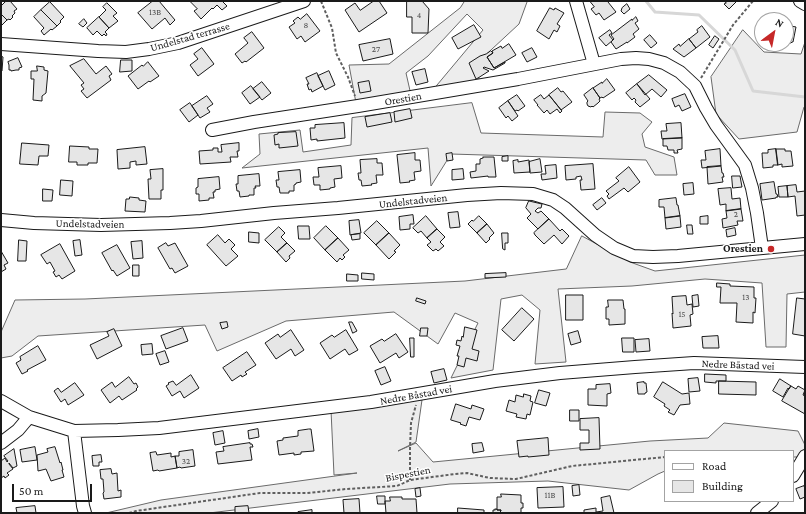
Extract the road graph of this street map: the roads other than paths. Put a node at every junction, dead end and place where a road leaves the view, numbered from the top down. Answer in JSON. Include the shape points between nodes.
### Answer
{"nodes":[{"id":1,"x":304,"y":1,"type":"edge"},
{"id":2,"x":576,"y":1,"type":"edge"},
{"id":3,"x":800,"y":1,"type":"edge"},
{"id":4,"x":805,"y":4,"type":"edge"},
{"id":5,"x":1,"y":44,"type":"edge"},
{"id":6,"x":594,"y":64,"type":"junction"},
{"id":7,"x":212,"y":130,"type":"dead end"},
{"id":8,"x":1,"y":220,"type":"edge"},
{"id":9,"x":805,"y":244,"type":"edge"},
{"id":10,"x":762,"y":248,"type":"junction"},
{"id":11,"x":805,"y":367,"type":"edge"},
{"id":12,"x":1,"y":401,"type":"edge"},
{"id":13,"x":29,"y":417,"type":"junction"},
{"id":14,"x":74,"y":431,"type":"junction"},
{"id":15,"x":1,"y":443,"type":"edge"},
{"id":16,"x":805,"y":456,"type":"edge"},
{"id":17,"x":794,"y":474,"type":"edge"},
{"id":18,"x":771,"y":502,"type":"edge"},
{"id":19,"x":85,"y":513,"type":"edge"},
{"id":20,"x":757,"y":513,"type":"edge"}],
"edges":[{"from":1,"to":5,"type":"street","name":"Undelstad terrasse","via":[[178,43],[149,49],[126,52]]},
{"from":2,"to":6,"type":"street"},
{"from":3,"to":4,"type":"street"},
{"from":6,"to":7,"type":"street","name":"Orestien"},
{"from":6,"to":10,"type":"street","name":"Orestien","via":[[636,58],[649,59],[664,63],[680,72],[695,86],[716,126],[745,165],[752,188]]},
{"from":8,"to":10,"type":"street","name":"Undelstadveien","via":[[101,225],[170,223],[467,195],[533,194],[553,200],[595,235],[614,248],[633,256],[678,256]]},
{"from":9,"to":10,"type":"street","name":"Undelstadveien"},
{"from":11,"to":14,"type":"street","name":"Nedre Båstad vei","via":[[694,363],[552,373],[371,402],[159,428]]},
{"from":12,"to":13,"type":"street","name":"Nedre Båstad vei"},
{"from":13,"to":14,"type":"street","name":"Nedre Båstad vei"},
{"from":13,"to":15,"type":"street","via":[[18,430]]},
{"from":14,"to":19,"type":"street"},
{"from":16,"to":17,"type":"street"},
{"from":18,"to":20,"type":"street"}]}
